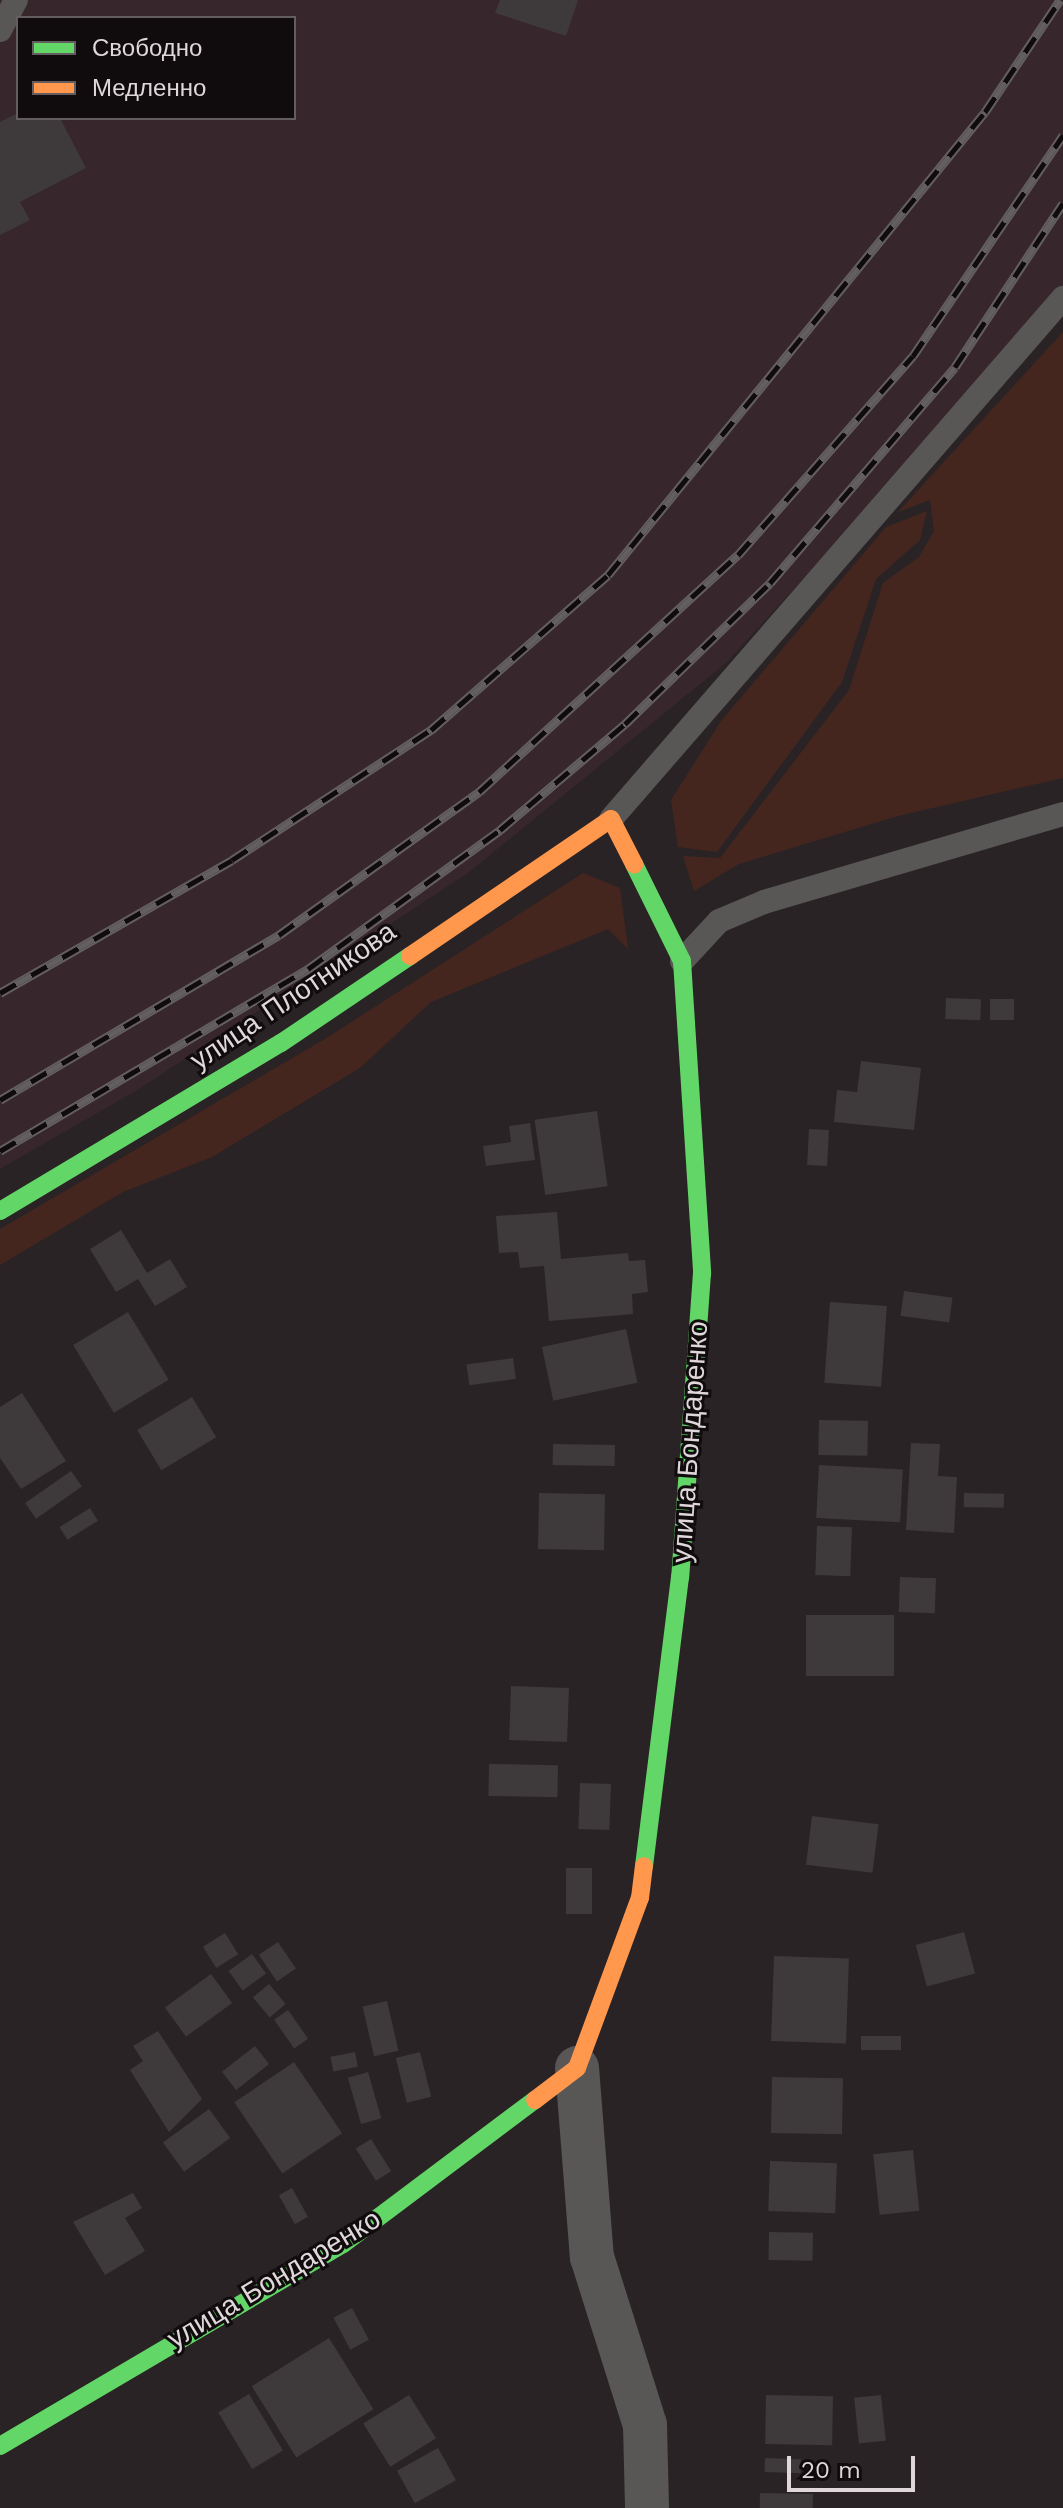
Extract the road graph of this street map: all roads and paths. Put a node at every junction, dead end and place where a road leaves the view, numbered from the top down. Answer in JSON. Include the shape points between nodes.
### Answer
{"nodes":[{"id":1,"x":16,"y":0,"type":"edge"},
{"id":2,"x":0,"y":30,"type":"edge"},
{"id":3,"x":1063,"y":298,"type":"edge"},
{"id":4,"x":1063,"y":814,"type":"edge"},
{"id":5,"x":611,"y":819,"type":"junction"},
{"id":6,"x":682,"y":961,"type":"junction"},
{"id":7,"x":0,"y":1211,"type":"edge"},
{"id":8,"x":577,"y":2068,"type":"junction"},
{"id":9,"x":0,"y":2446,"type":"edge"},
{"id":10,"x":647,"y":2508,"type":"edge"}],
"edges":[{"from":1,"to":2,"type":"lane"},
{"from":3,"to":5,"type":"lane"},
{"from":4,"to":6,"type":"lane","via":[[764,902],[719,921]]},
{"from":5,"to":6,"type":"street","name":"улица Бондаренко"},
{"from":5,"to":7,"type":"street","name":"улица Плотникова","via":[[281,1043]]},
{"from":6,"to":8,"type":"street","name":"улица Бондаренко","via":[[702,1273],[680,1577],[640,1898]]},
{"from":8,"to":9,"type":"street","name":"улица Бондаренко","via":[[343,2244]]},
{"from":8,"to":10,"type":"street","name":"улица Бондаренко","via":[[592,2257],[645,2425]]}]}
